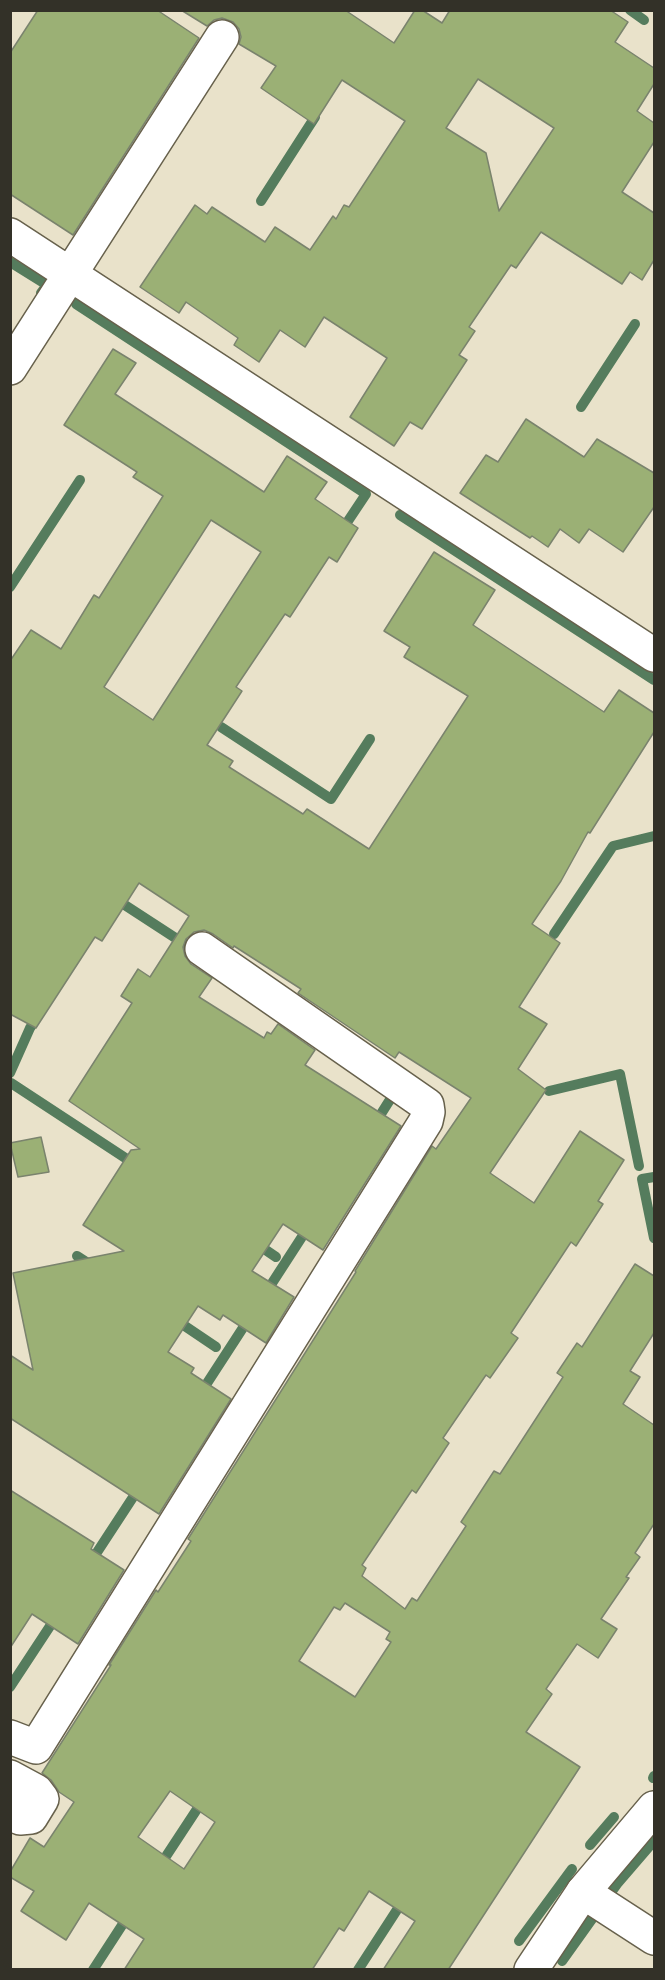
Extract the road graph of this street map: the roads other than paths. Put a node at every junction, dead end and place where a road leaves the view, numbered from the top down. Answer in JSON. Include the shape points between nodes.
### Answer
{"nodes":[{"id":1,"x":222,"y":38,"type":"dead end"},
{"id":2,"x":10,"y":235,"type":"edge"},
{"id":3,"x":71,"y":274,"type":"junction"},
{"id":4,"x":10,"y":368,"type":"edge"},
{"id":5,"x":654,"y":655,"type":"edge"},
{"id":6,"x":202,"y":949,"type":"dead end"},
{"id":7,"x":10,"y":1737,"type":"edge"},
{"id":8,"x":10,"y":1777,"type":"edge"},
{"id":9,"x":654,"y":1808,"type":"edge"},
{"id":10,"x":10,"y":1813,"type":"edge"},
{"id":11,"x":583,"y":1892,"type":"junction"},
{"id":12,"x":654,"y":1938,"type":"edge"},
{"id":13,"x":531,"y":1970,"type":"edge"}],
"edges":[{"from":1,"to":3,"type":"street"},
{"from":2,"to":3,"type":"street"},
{"from":3,"to":4,"type":"street"},
{"from":3,"to":5,"type":"street"},
{"from":6,"to":7,"type":"street","via":[[427,1105],[426,1121],[36,1747]]},
{"from":8,"to":10,"type":"street","via":[[36,1791],[42,1799],[31,1817],[20,1818]]},
{"from":9,"to":11,"type":"street"},
{"from":11,"to":12,"type":"street"},
{"from":11,"to":13,"type":"street"}]}
